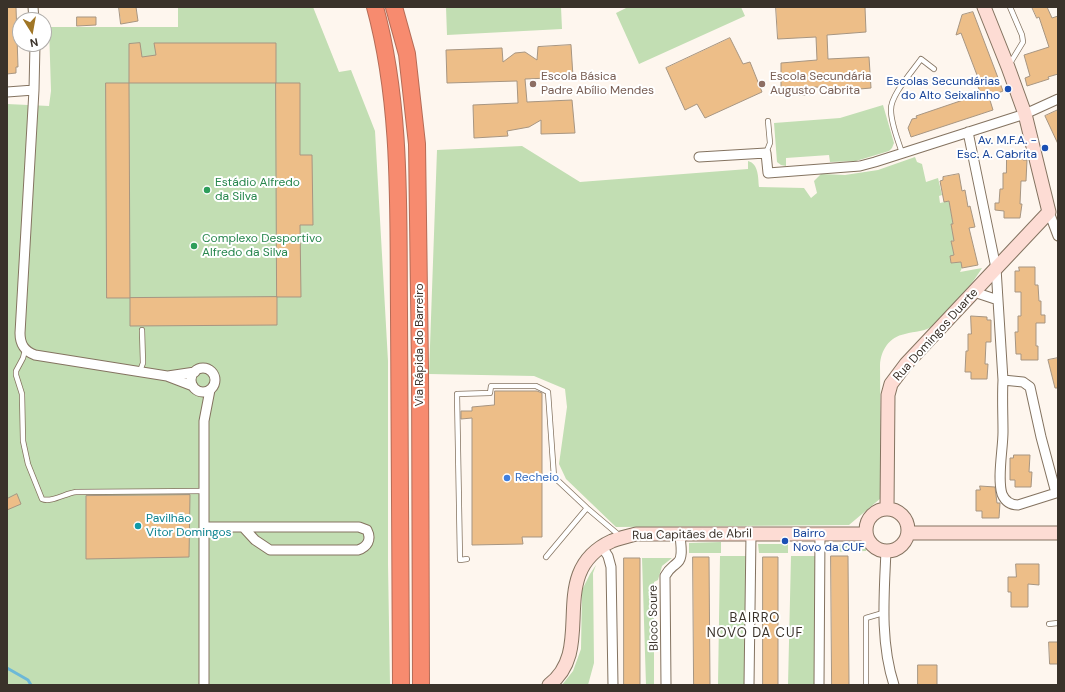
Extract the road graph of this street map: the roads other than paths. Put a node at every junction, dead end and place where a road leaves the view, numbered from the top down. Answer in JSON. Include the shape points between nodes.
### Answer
{"nodes":[{"id":1,"x":365,"y":7,"type":"edge"},
{"id":2,"x":375,"y":7,"type":"edge"},
{"id":3,"x":394,"y":7,"type":"edge"},
{"id":4,"x":405,"y":7,"type":"edge"},
{"id":5,"x":984,"y":7,"type":"edge"},
{"id":6,"x":1010,"y":7,"type":"edge"},
{"id":7,"x":34,"y":52,"type":"edge"},
{"id":8,"x":386,"y":54,"type":"junction"},
{"id":9,"x":407,"y":54,"type":"junction"},
{"id":10,"x":1008,"y":67,"type":"junction"},
{"id":11,"x":934,"y":69,"type":"dead end"},
{"id":12,"x":34,"y":90,"type":"junction"},
{"id":13,"x":7,"y":92,"type":"edge"},
{"id":14,"x":1058,"y":99,"type":"edge"},
{"id":15,"x":1025,"y":114,"type":"junction"},
{"id":16,"x":768,"y":121,"type":"dead end"},
{"id":17,"x":968,"y":132,"type":"junction"},
{"id":18,"x":766,"y":153,"type":"junction"},
{"id":19,"x":902,"y":153,"type":"junction"},
{"id":20,"x":699,"y":157,"type":"dead end"},
{"id":21,"x":1049,"y":212,"type":"junction"},
{"id":22,"x":1058,"y":236,"type":"edge"},
{"id":23,"x":996,"y":268,"type":"junction"},
{"id":24,"x":974,"y":292,"type":"junction"},
{"id":25,"x":998,"y":300,"type":"junction"},
{"id":26,"x":142,"y":330,"type":"dead end"},
{"id":27,"x":25,"y":350,"type":"junction"},
{"id":28,"x":140,"y":372,"type":"junction"},
{"id":29,"x":195,"y":372,"type":"junction"},
{"id":30,"x":167,"y":376,"type":"junction"},
{"id":31,"x":1003,"y":380,"type":"junction"},
{"id":32,"x":194,"y":388,"type":"junction"},
{"id":33,"x":210,"y":390,"type":"junction"},
{"id":34,"x":204,"y":421,"type":"junction"},
{"id":35,"x":204,"y":491,"type":"junction"},
{"id":36,"x":587,"y":508,"type":"junction"},
{"id":37,"x":887,"y":509,"type":"junction"},
{"id":38,"x":204,"y":527,"type":"junction"},
{"id":39,"x":243,"y":527,"type":"junction"},
{"id":40,"x":908,"y":533,"type":"junction"},
{"id":41,"x":1058,"y":533,"type":"edge"},
{"id":42,"x":680,"y":534,"type":"junction"},
{"id":43,"x":751,"y":534,"type":"junction"},
{"id":44,"x":820,"y":534,"type":"junction"},
{"id":45,"x":866,"y":534,"type":"junction"},
{"id":46,"x":622,"y":538,"type":"junction"},
{"id":47,"x":602,"y":547,"type":"junction"},
{"id":48,"x":886,"y":551,"type":"junction"},
{"id":49,"x":546,"y":557,"type":"dead end"},
{"id":50,"x":467,"y":559,"type":"dead end"},
{"id":51,"x":883,"y":613,"type":"junction"},
{"id":52,"x":1058,"y":623,"type":"edge"},
{"id":53,"x":1050,"y":624,"type":"dead end"},
{"id":54,"x":421,"y":657,"type":"junction"},
{"id":55,"x":204,"y":685,"type":"edge"},
{"id":56,"x":400,"y":685,"type":"edge"},
{"id":57,"x":421,"y":685,"type":"edge"},
{"id":58,"x":433,"y":685,"type":"edge"},
{"id":59,"x":549,"y":685,"type":"edge"},
{"id":60,"x":613,"y":685,"type":"edge"},
{"id":61,"x":666,"y":685,"type":"edge"},
{"id":62,"x":749,"y":685,"type":"edge"},
{"id":63,"x":819,"y":685,"type":"edge"},
{"id":64,"x":866,"y":685,"type":"edge"},
{"id":65,"x":894,"y":685,"type":"edge"}],
"edges":[{"from":1,"to":8,"type":"highway"},
{"from":2,"to":8,"type":"highway","name":"Via Rápida do Barreiro"},
{"from":3,"to":9,"type":"highway","name":"Via Rápida do Barreiro"},
{"from":4,"to":9,"type":"highway"},
{"from":5,"to":10,"type":"street"},
{"from":6,"to":10,"type":"lane","via":[[1023,42]]},
{"from":7,"to":12,"type":"street"},
{"from":8,"to":56,"type":"highway","name":"Via Rápida do Barreiro","via":[[395,124],[398,199]]},
{"from":9,"to":54,"type":"highway","name":"Via Rápida do Barreiro","via":[[417,144]]},
{"from":10,"to":15,"type":"street"},
{"from":11,"to":19,"type":"lane","via":[[921,59],[893,98],[891,110]]},
{"from":12,"to":13,"type":"street"},
{"from":12,"to":27,"type":"street","via":[[20,334]]},
{"from":14,"to":15,"type":"street"},
{"from":15,"to":17,"type":"street"},
{"from":15,"to":21,"type":"street"},
{"from":16,"to":18,"type":"lane","via":[[770,144]]},
{"from":17,"to":19,"type":"street"},
{"from":17,"to":23,"type":"street"},
{"from":18,"to":19,"type":"street","via":[[768,173],[860,166]]},
{"from":18,"to":20,"type":"street"},
{"from":21,"to":22,"type":"street"},
{"from":21,"to":23,"type":"street","name":"Rua Domingos Duarte"},
{"from":23,"to":24,"type":"street","name":"Rua Domingos Duarte"},
{"from":23,"to":25,"type":"street"},
{"from":24,"to":25,"type":"street"},
{"from":24,"to":37,"type":"street","name":"Rua Domingos Duarte","via":[[906,364],[891,384],[888,403]]},
{"from":25,"to":31,"type":"street"},
{"from":26,"to":28,"type":"lane","via":[[143,363]]},
{"from":27,"to":28,"type":"street","via":[[31,354]]},
{"from":27,"to":35,"type":"lane","via":[[16,371],[22,394],[23,441],[28,464],[42,499],[51,500],[76,492]]},
{"from":28,"to":30,"type":"street"},
{"from":29,"to":30,"type":"street"},
{"from":29,"to":32,"type":"street","via":[[192,379]]},
{"from":29,"to":33,"type":"street","via":[[203,368],[213,373],[215,384]]},
{"from":30,"to":32,"type":"street"},
{"from":31,"to":31,"type":"street","via":[[1001,490],[1006,500],[1018,505],[1056,493],[1030,387],[1023,382]]},
{"from":32,"to":33,"type":"street","via":[[203,392]]},
{"from":32,"to":34,"type":"street","via":[[199,396]]},
{"from":33,"to":34,"type":"street"},
{"from":34,"to":35,"type":"street"},
{"from":35,"to":38,"type":"street"},
{"from":36,"to":46,"type":"lane"},
{"from":36,"to":49,"type":"lane"},
{"from":36,"to":50,"type":"lane","via":[[554,477],[548,392],[536,386],[491,386],[490,393],[457,394],[460,560]]},
{"from":37,"to":40,"type":"street","via":[[903,516]]},
{"from":37,"to":45,"type":"street","via":[[877,512],[869,519]]},
{"from":38,"to":39,"type":"street"},
{"from":38,"to":55,"type":"street"},
{"from":39,"to":39,"type":"street","via":[[255,540],[270,550],[358,550],[368,544],[369,538],[367,530],[359,527]]},
{"from":40,"to":41,"type":"street"},
{"from":40,"to":48,"type":"street","via":[[900,546]]},
{"from":42,"to":43,"type":"street","name":"Rua Capitães de Abril"},
{"from":42,"to":46,"type":"street","name":"Rua Capitães de Abril","via":[[636,534]]},
{"from":42,"to":61,"type":"street","name":"Bloco Soure","via":[[681,558],[665,576]]},
{"from":43,"to":44,"type":"street","name":"Rua Capitães de Abril"},
{"from":43,"to":62,"type":"street"},
{"from":44,"to":45,"type":"street","name":"Rua Capitães de Abril"},
{"from":44,"to":63,"type":"street"},
{"from":45,"to":48,"type":"street","via":[[875,547]]},
{"from":46,"to":47,"type":"street","name":"Rua Capitães de Abril"},
{"from":47,"to":59,"type":"street","name":"Rua Capitães de Abril","via":[[591,556],[579,575],[573,599],[570,651],[564,669]]},
{"from":47,"to":60,"type":"street","via":[[608,556],[610,567]]},
{"from":48,"to":51,"type":"street"},
{"from":51,"to":64,"type":"lane","via":[[866,618]]},
{"from":51,"to":65,"type":"street","via":[[886,655]]},
{"from":52,"to":53,"type":"lane"},
{"from":54,"to":57,"type":"highway","name":"Via Rápida do Barreiro"},
{"from":54,"to":58,"type":"highway","via":[[426,675]]}]}
